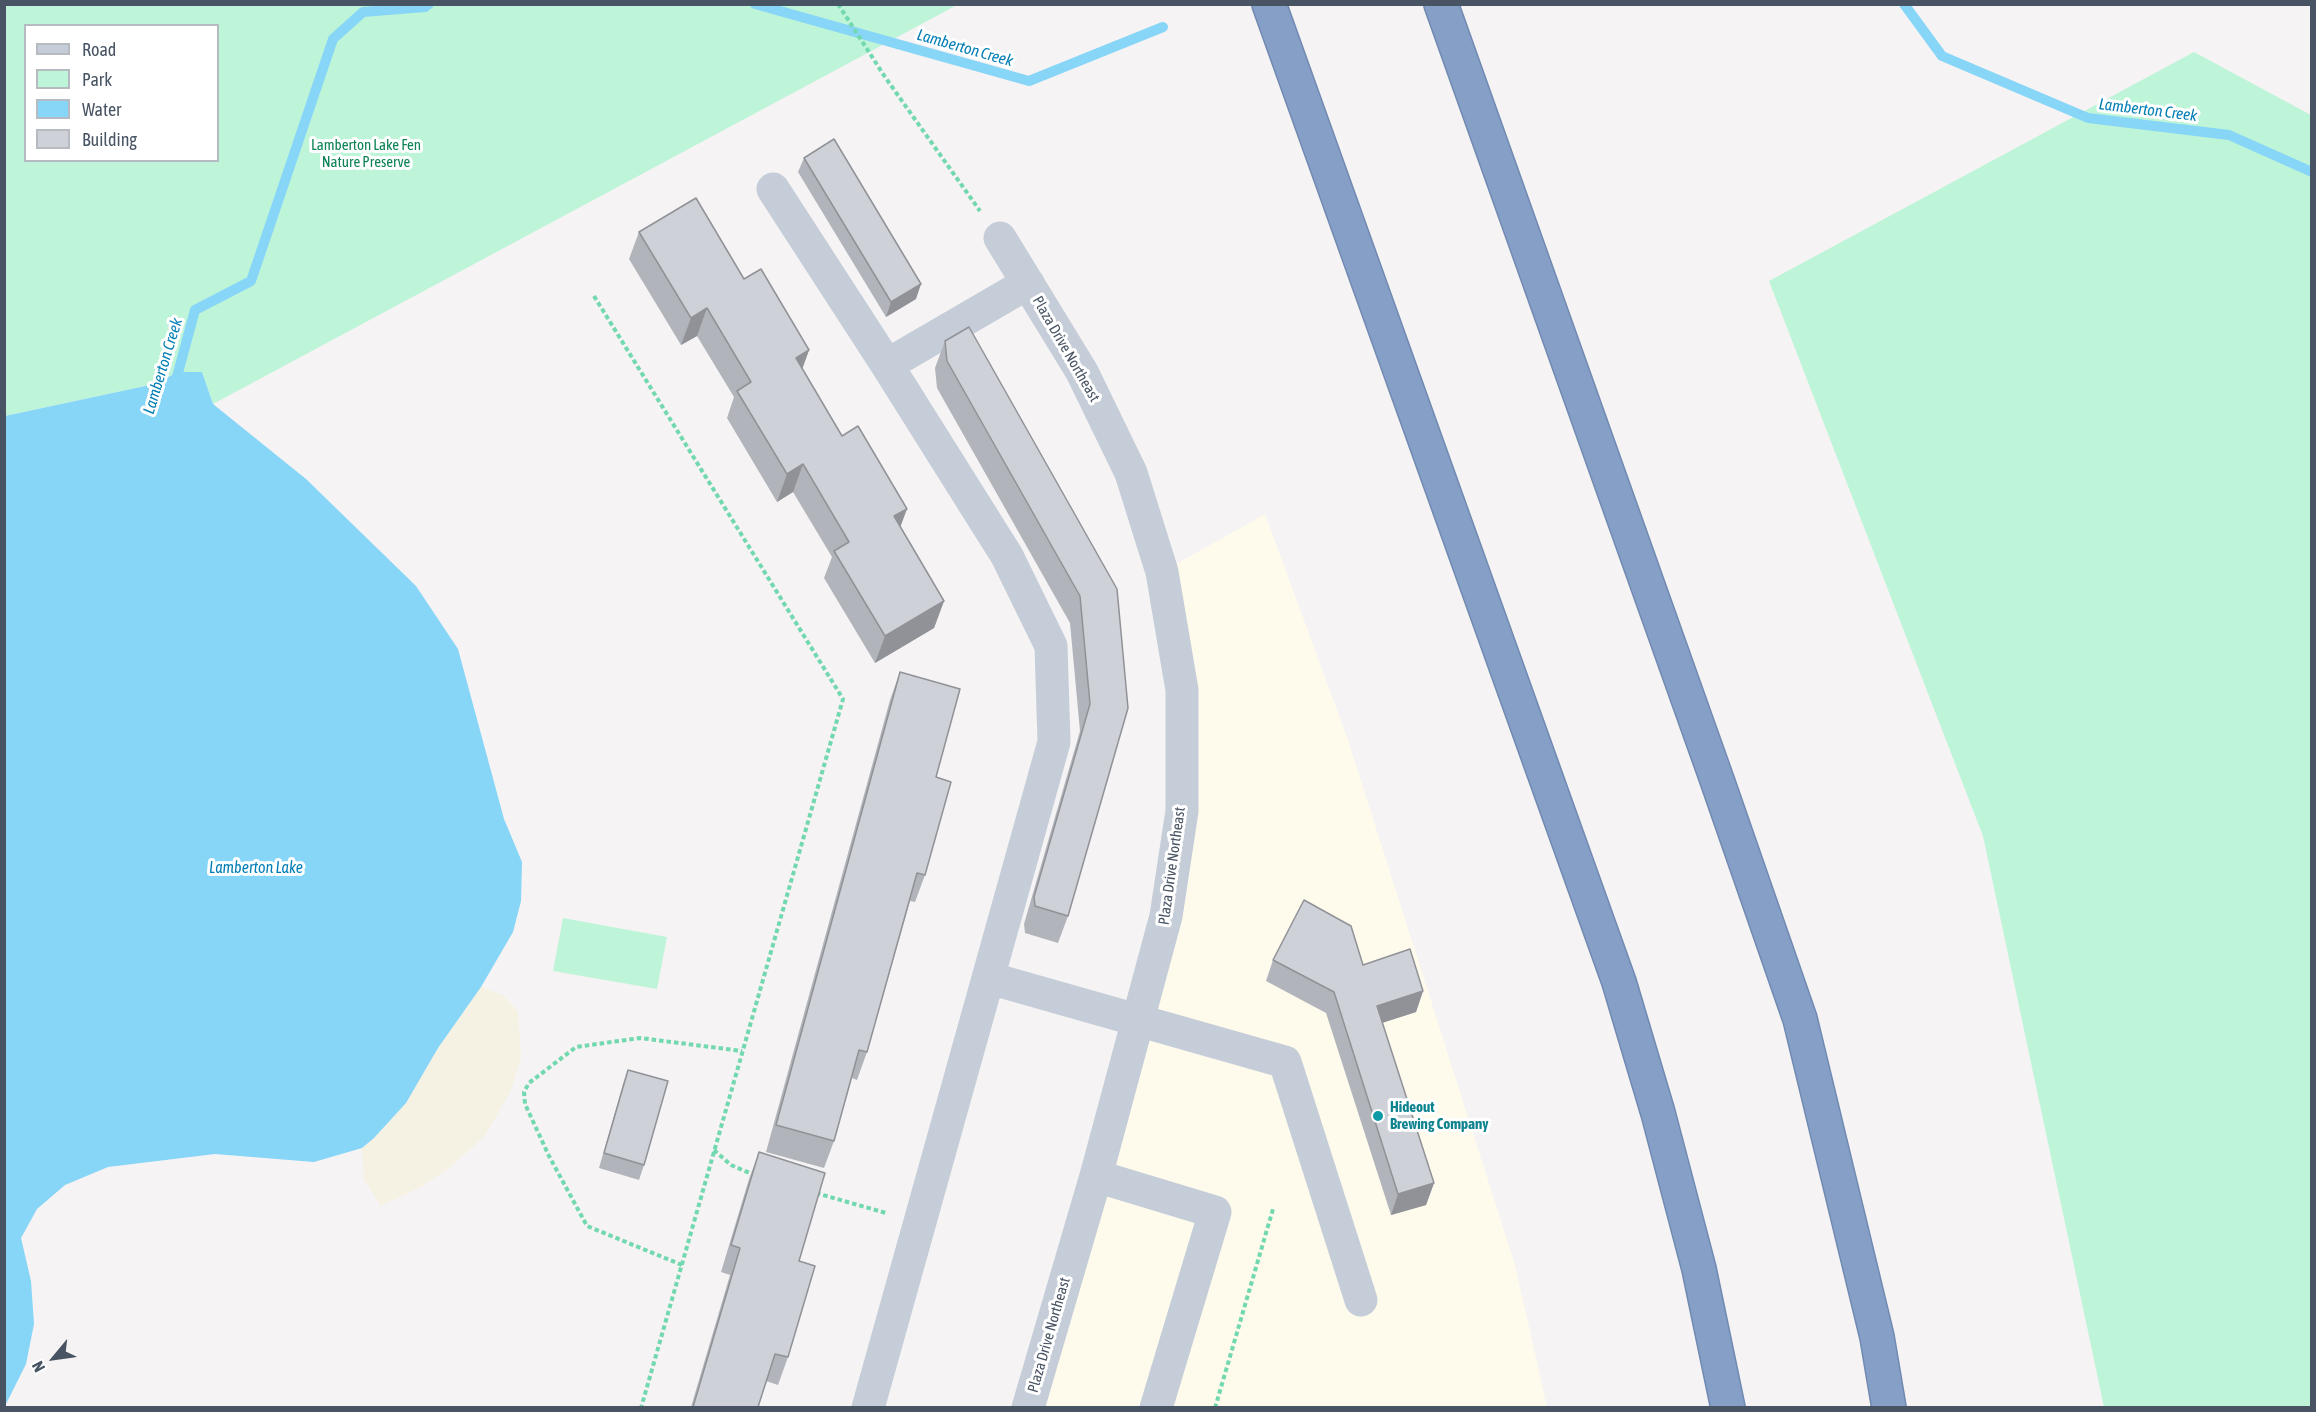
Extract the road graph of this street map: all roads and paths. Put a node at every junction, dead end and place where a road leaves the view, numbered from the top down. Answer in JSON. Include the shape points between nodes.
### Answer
{"nodes":[{"id":1,"x":838,"y":4,"type":"edge"},
{"id":2,"x":1269,"y":4,"type":"edge"},
{"id":3,"x":1441,"y":4,"type":"edge"},
{"id":4,"x":773,"y":189,"type":"dead end"},
{"id":5,"x":1000,"y":238,"type":"joint"},
{"id":6,"x":1028,"y":284,"type":"junction"},
{"id":7,"x":594,"y":296,"type":"dead end"},
{"id":8,"x":887,"y":364,"type":"junction"},
{"id":9,"x":989,"y":978,"type":"junction"},
{"id":10,"x":1138,"y":1020,"type":"junction"},
{"id":11,"x":742,"y":1051,"type":"junction"},
{"id":12,"x":714,"y":1150,"type":"junction"},
{"id":13,"x":757,"y":1176,"type":"edge"},
{"id":14,"x":1096,"y":1176,"type":"junction"},
{"id":15,"x":811,"y":1191,"type":"edge"},
{"id":16,"x":1274,"y":1209,"type":"dead end"},
{"id":17,"x":920,"y":1222,"type":"junction"},
{"id":18,"x":682,"y":1265,"type":"junction"},
{"id":19,"x":1361,"y":1300,"type":"dead end"},
{"id":20,"x":641,"y":1407,"type":"edge"},
{"id":21,"x":868,"y":1407,"type":"edge"},
{"id":22,"x":1028,"y":1407,"type":"edge"},
{"id":23,"x":1156,"y":1407,"type":"edge"},
{"id":24,"x":1215,"y":1407,"type":"edge"},
{"id":25,"x":1728,"y":1407,"type":"edge"},
{"id":26,"x":1891,"y":1407,"type":"edge"}],
"edges":[{"from":1,"to":5,"type":"path"},
{"from":2,"to":25,"type":"highway","via":[[1619,982],[1699,1269]]},
{"from":3,"to":26,"type":"highway","via":[[1800,1019]]},
{"from":4,"to":8,"type":"street"},
{"from":5,"to":6,"type":"street","name":"Plaza Drive Northeast"},
{"from":6,"to":8,"type":"street"},
{"from":6,"to":10,"type":"street","name":"Plaza Drive Northeast","via":[[1082,372],[1131,473],[1162,572],[1182,690],[1182,811],[1166,916]]},
{"from":7,"to":11,"type":"path","via":[[843,699]]},
{"from":8,"to":9,"type":"street","via":[[1007,555],[1051,646],[1054,742]]},
{"from":9,"to":10,"type":"street"},
{"from":9,"to":17,"type":"street"},
{"from":10,"to":14,"type":"street","name":"Plaza Drive Northeast"},
{"from":10,"to":19,"type":"street","via":[[1285,1062]]},
{"from":11,"to":12,"type":"path"},
{"from":11,"to":18,"type":"path","via":[[640,1038],[576,1047],[529,1083],[524,1092],[525,1104],[549,1156],[587,1226]]},
{"from":12,"to":13,"type":"path","via":[[731,1165]]},
{"from":12,"to":18,"type":"path"},
{"from":14,"to":22,"type":"street","name":"Plaza Drive Northeast"},
{"from":14,"to":23,"type":"street","via":[[1215,1212]]},
{"from":15,"to":17,"type":"path"},
{"from":16,"to":24,"type":"path"},
{"from":17,"to":21,"type":"street"},
{"from":18,"to":20,"type":"path"}]}
